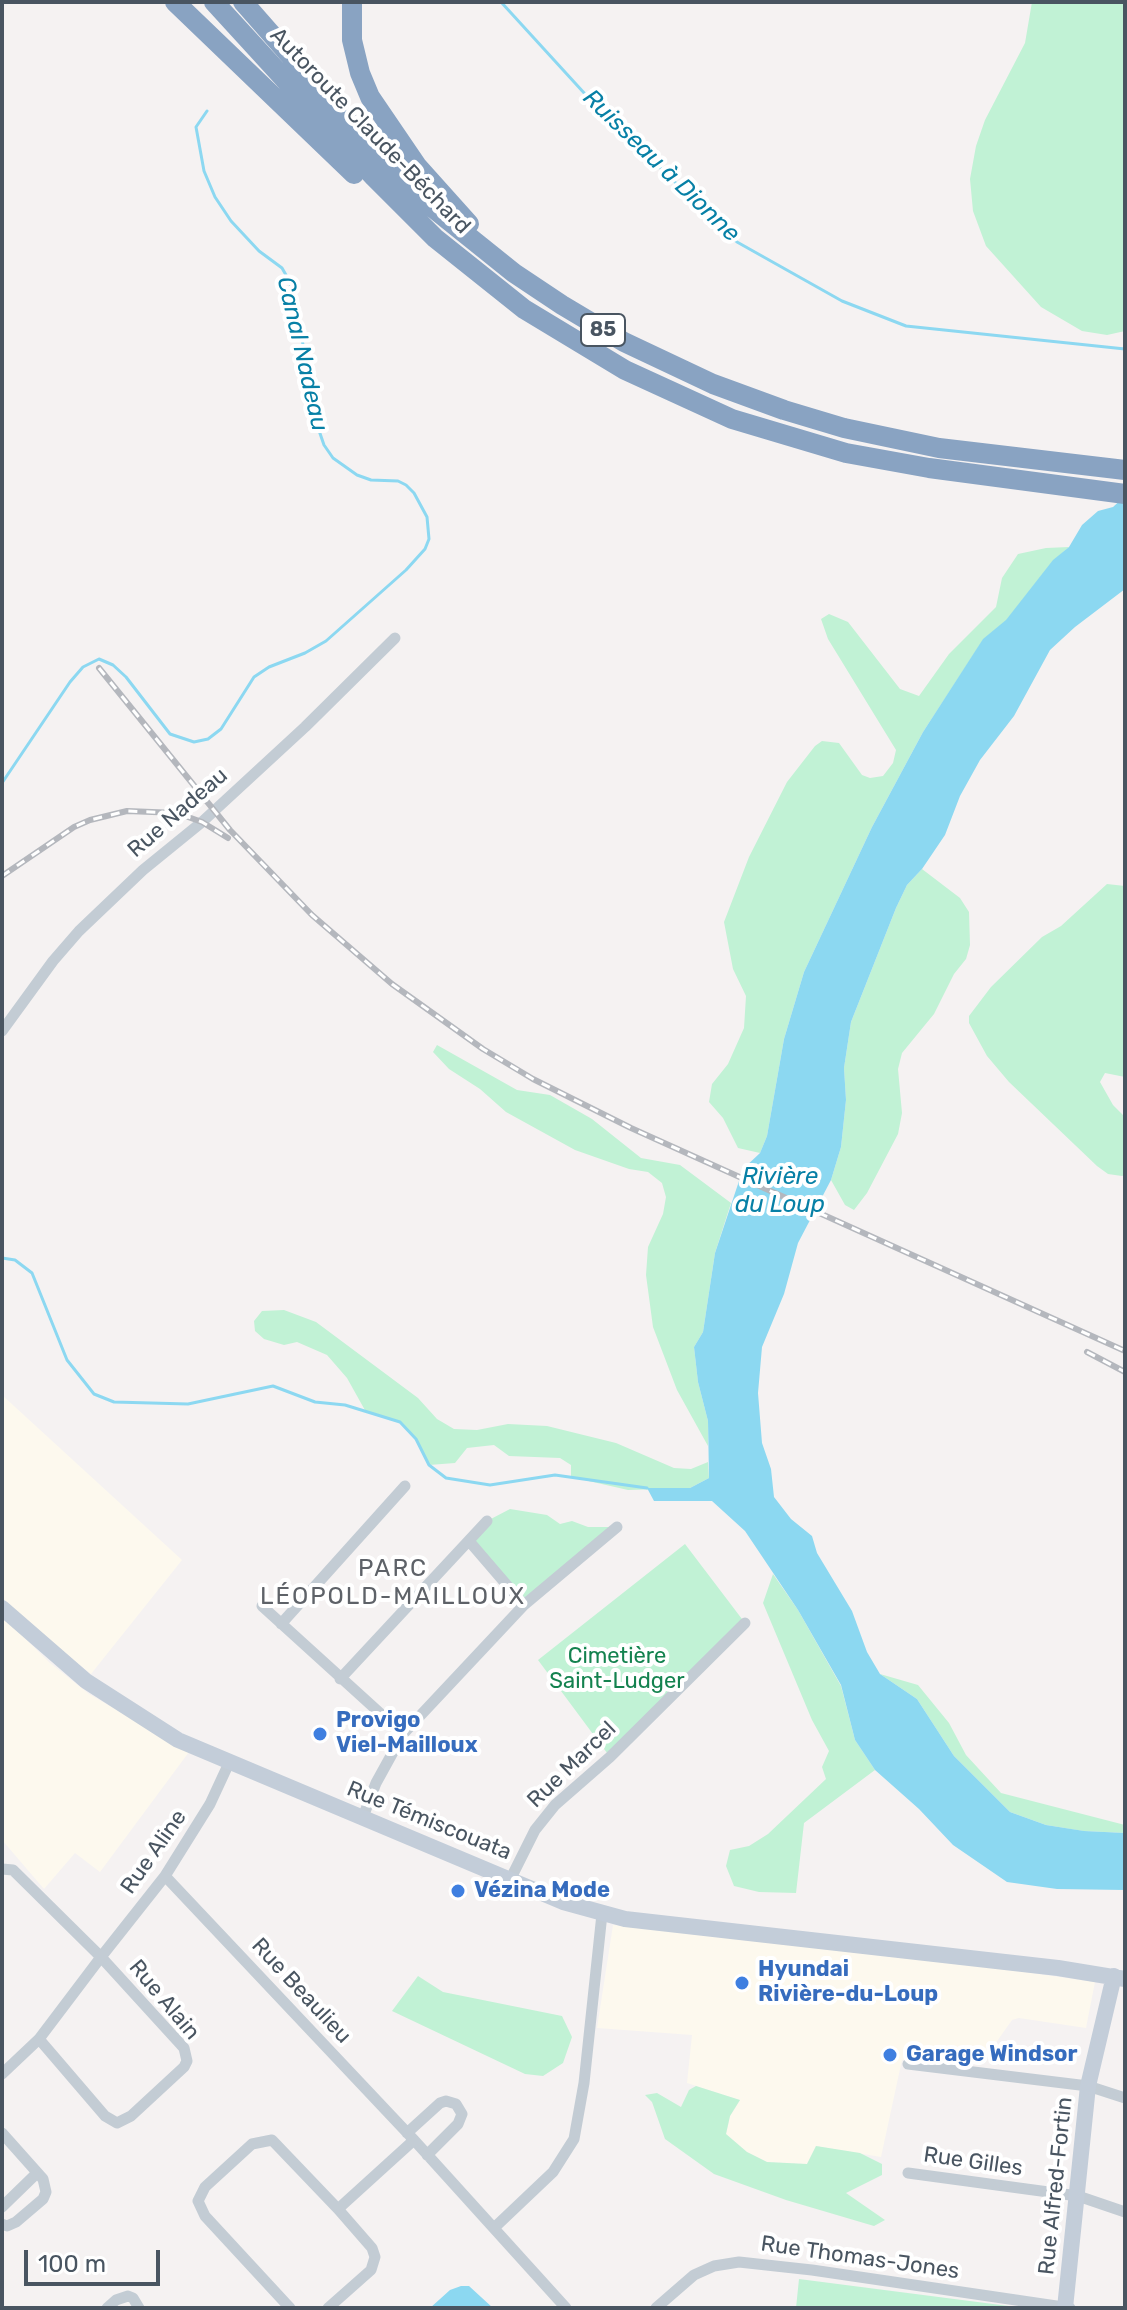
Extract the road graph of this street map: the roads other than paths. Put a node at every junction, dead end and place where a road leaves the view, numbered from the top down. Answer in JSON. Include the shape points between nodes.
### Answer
{"nodes":[{"id":1,"x":175,"y":2,"type":"edge"},
{"id":2,"x":211,"y":2,"type":"edge"},
{"id":3,"x":243,"y":2,"type":"edge"},
{"id":4,"x":352,"y":2,"type":"edge"},
{"id":5,"x":637,"y":376,"type":"junction"},
{"id":6,"x":784,"y":410,"type":"junction"},
{"id":7,"x":1125,"y":470,"type":"edge"},
{"id":8,"x":1125,"y":494,"type":"edge"},
{"id":9,"x":395,"y":638,"type":"dead end"},
{"id":10,"x":2,"y":1031,"type":"edge"},
{"id":11,"x":405,"y":1486,"type":"dead end"},
{"id":12,"x":487,"y":1521,"type":"dead end"},
{"id":13,"x":617,"y":1527,"type":"dead end"},
{"id":14,"x":469,"y":1541,"type":"junction"},
{"id":15,"x":524,"y":1605,"type":"junction"},
{"id":16,"x":262,"y":1606,"type":"dead end"},
{"id":17,"x":2,"y":1608,"type":"edge"},
{"id":18,"x":745,"y":1623,"type":"dead end"},
{"id":19,"x":281,"y":1624,"type":"junction"},
{"id":20,"x":340,"y":1679,"type":"junction"},
{"id":21,"x":403,"y":1734,"type":"junction"},
{"id":22,"x":229,"y":1763,"type":"junction"},
{"id":23,"x":363,"y":1817,"type":"junction"},
{"id":24,"x":2,"y":1869,"type":"edge"},
{"id":25,"x":165,"y":1876,"type":"junction"},
{"id":26,"x":511,"y":1878,"type":"junction"},
{"id":27,"x":602,"y":1914,"type":"junction"},
{"id":28,"x":101,"y":1957,"type":"junction"},
{"id":29,"x":1119,"y":1977,"type":"edge"},
{"id":30,"x":39,"y":2039,"type":"junction"},
{"id":31,"x":908,"y":2064,"type":"dead end"},
{"id":32,"x":2,"y":2074,"type":"edge"},
{"id":33,"x":1088,"y":2086,"type":"junction"},
{"id":34,"x":1125,"y":2098,"type":"edge"},
{"id":35,"x":2,"y":2133,"type":"edge"},
{"id":36,"x":410,"y":2137,"type":"junction"},
{"id":37,"x":427,"y":2155,"type":"junction"},
{"id":38,"x":37,"y":2173,"type":"junction"},
{"id":39,"x":908,"y":2173,"type":"dead end"},
{"id":40,"x":1078,"y":2196,"type":"junction"},
{"id":41,"x":2,"y":2207,"type":"edge"},
{"id":42,"x":338,"y":2209,"type":"junction"},
{"id":43,"x":1125,"y":2212,"type":"edge"},
{"id":44,"x":2,"y":2224,"type":"edge"},
{"id":45,"x":494,"y":2228,"type":"junction"},
{"id":46,"x":1067,"y":2307,"type":"edge"},
{"id":47,"x":107,"y":2308,"type":"edge"},
{"id":48,"x":139,"y":2308,"type":"edge"},
{"id":49,"x":290,"y":2308,"type":"edge"},
{"id":50,"x":328,"y":2308,"type":"edge"},
{"id":51,"x":566,"y":2308,"type":"edge"},
{"id":52,"x":656,"y":2308,"type":"edge"}],
"edges":[{"from":1,"to":5,"type":"highway","via":[[463,272],[538,326]]},
{"from":2,"to":5,"type":"highway","name":"Autoroute Claude-Béchard","number":"85","via":[[374,177],[462,262],[542,321]]},
{"from":3,"to":6,"type":"highway","name":"Autoroute Claude-Béchard","number":"85","via":[[387,164],[491,256],[624,342]]},
{"from":4,"to":6,"type":"highway","via":[[352,40],[370,97],[417,166],[467,222],[531,275],[594,316]]},
{"from":5,"to":8,"type":"highway","name":"Autoroute Claude-Béchard","number":"85","via":[[732,419],[823,447],[929,468]]},
{"from":6,"to":7,"type":"highway","name":"Autoroute Claude-Béchard","number":"85","via":[[909,443]]},
{"from":9,"to":10,"type":"street","name":"Rue Nadeau","via":[[305,727],[79,931]]},
{"from":11,"to":19,"type":"street"},
{"from":12,"to":14,"type":"street"},
{"from":13,"to":15,"type":"street"},
{"from":14,"to":15,"type":"street"},
{"from":14,"to":20,"type":"street"},
{"from":15,"to":21,"type":"street"},
{"from":16,"to":19,"type":"street"},
{"from":17,"to":22,"type":"main road","name":"Rue Témiscouata","via":[[86,1681],[178,1740]]},
{"from":18,"to":26,"type":"street","name":"Rue Marcel","via":[[555,1805],[535,1830]]},
{"from":19,"to":20,"type":"street"},
{"from":20,"to":21,"type":"street"},
{"from":21,"to":23,"type":"street"},
{"from":22,"to":23,"type":"main road","name":"Rue Témiscouata"},
{"from":22,"to":25,"type":"street","name":"Rue Aline"},
{"from":23,"to":26,"type":"main road","name":"Rue Témiscouata"},
{"from":24,"to":28,"type":"street","via":[[13,1870]]},
{"from":25,"to":28,"type":"street","name":"Rue Aline"},
{"from":25,"to":36,"type":"street","name":"Rue Beaulieu"},
{"from":26,"to":27,"type":"main road","name":"Rue Témiscouata"},
{"from":27,"to":29,"type":"main road","name":"Rue Témiscouata"},
{"from":27,"to":45,"type":"street","via":[[574,2139],[553,2172]]},
{"from":28,"to":30,"type":"street","name":"Rue Alain"},
{"from":28,"to":30,"type":"street","name":"Rue Alain","via":[[184,2048],[184,2067],[117,2123],[105,2116]]},
{"from":29,"to":33,"type":"main road","name":"Rue Alfred-Fortin"},
{"from":30,"to":32,"type":"street"},
{"from":31,"to":33,"type":"street"},
{"from":33,"to":34,"type":"street"},
{"from":33,"to":40,"type":"main road","name":"Rue Alfred-Fortin"},
{"from":35,"to":38,"type":"street"},
{"from":36,"to":37,"type":"street","name":"Rue Beaulieu"},
{"from":36,"to":37,"type":"street","via":[[440,2103],[456,2104],[462,2114],[458,2124]]},
{"from":36,"to":42,"type":"street"},
{"from":37,"to":45,"type":"street","name":"Rue Beaulieu"},
{"from":38,"to":41,"type":"street"},
{"from":38,"to":44,"type":"street","via":[[46,2185],[43,2199],[11,2225]]},
{"from":39,"to":40,"type":"street","name":"Rue Gilles"},
{"from":40,"to":43,"type":"street","name":"Rue Gilles"},
{"from":40,"to":46,"type":"main road","name":"Rue Alfred-Fortin"},
{"from":42,"to":49,"type":"street","via":[[272,2140],[252,2144],[200,2195],[205,2216]]},
{"from":42,"to":50,"type":"street","via":[[375,2257],[371,2270]]},
{"from":45,"to":51,"type":"street"},
{"from":46,"to":52,"type":"street","name":"Rue Thomas-Jones","via":[[739,2262],[694,2275]]},
{"from":47,"to":48,"type":"street","via":[[128,2296]]}]}
